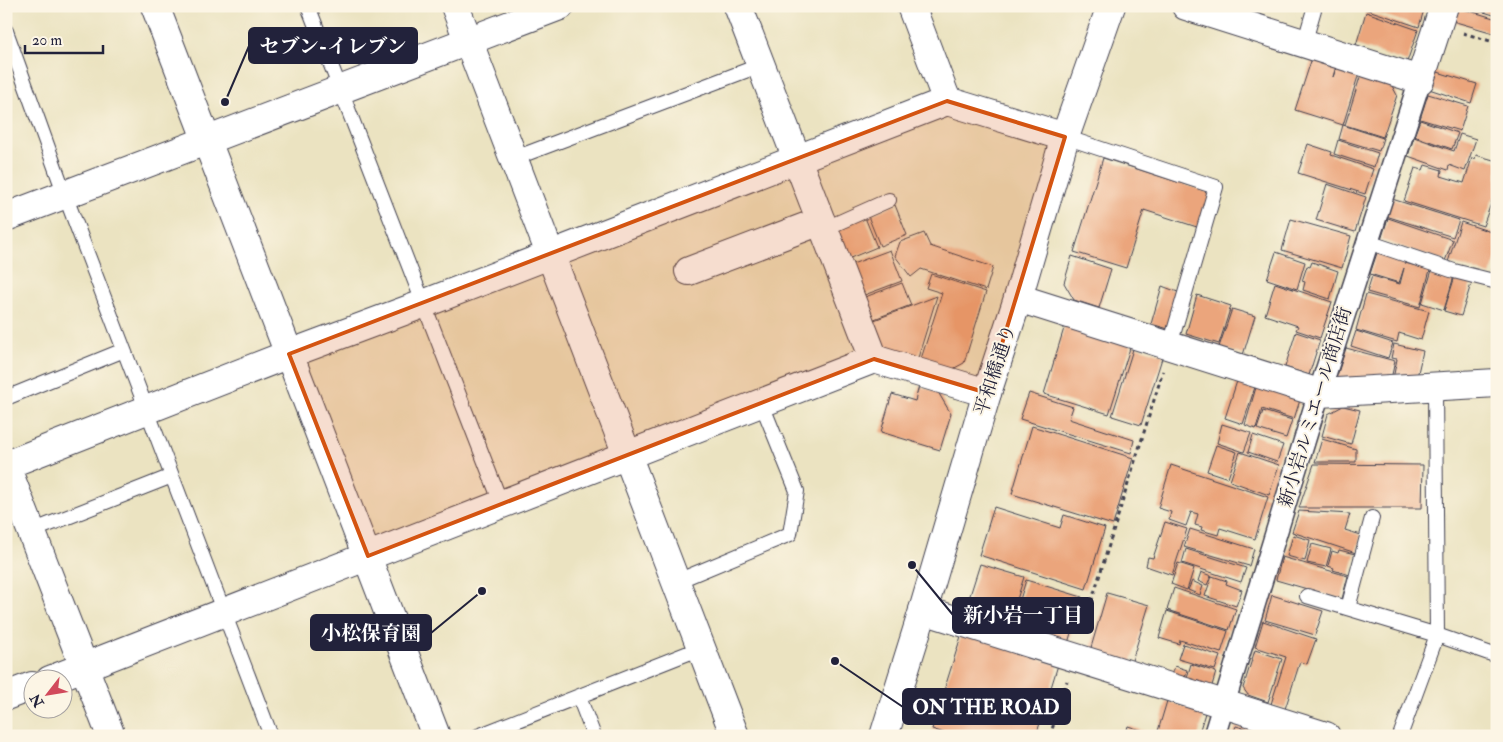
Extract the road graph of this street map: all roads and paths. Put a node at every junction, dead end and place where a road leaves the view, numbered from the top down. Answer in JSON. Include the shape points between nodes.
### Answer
{"nodes":[{"id":1,"x":155,"y":6,"type":"edge"},
{"id":2,"x":308,"y":6,"type":"edge"},
{"id":3,"x":456,"y":6,"type":"edge"},
{"id":4,"x":560,"y":6,"type":"edge"},
{"id":5,"x":738,"y":6,"type":"edge"},
{"id":6,"x":910,"y":6,"type":"edge"},
{"id":7,"x":1111,"y":6,"type":"edge"},
{"id":8,"x":1186,"y":6,"type":"edge"},
{"id":9,"x":1315,"y":6,"type":"edge"},
{"id":10,"x":1441,"y":16,"type":"edge"},
{"id":11,"x":6,"y":31,"type":"edge"},
{"id":12,"x":469,"y":40,"type":"junction"},
{"id":13,"x":1497,"y":43,"type":"edge"},
{"id":14,"x":1304,"y":44,"type":"junction"},
{"id":15,"x":761,"y":65,"type":"junction"},
{"id":16,"x":1420,"y":80,"type":"junction"},
{"id":17,"x":340,"y":90,"type":"junction"},
{"id":18,"x":947,"y":101,"type":"junction"},
{"id":19,"x":1065,"y":137,"type":"junction"},
{"id":20,"x":206,"y":142,"type":"junction"},
{"id":21,"x":515,"y":158,"type":"junction"},
{"id":22,"x":797,"y":159,"type":"junction"},
{"id":23,"x":65,"y":195,"type":"junction"},
{"id":24,"x":889,"y":200,"type":"dead end"},
{"id":25,"x":6,"y":217,"type":"edge"},
{"id":26,"x":822,"y":225,"type":"junction"},
{"id":27,"x":1368,"y":242,"type":"junction"},
{"id":28,"x":552,"y":254,"type":"junction"},
{"id":29,"x":689,"y":271,"type":"dead end"},
{"id":30,"x":1497,"y":282,"type":"edge"},
{"id":31,"x":1018,"y":298,"type":"junction"},
{"id":32,"x":423,"y":304,"type":"junction"},
{"id":33,"x":1170,"y":345,"type":"junction"},
{"id":34,"x":124,"y":350,"type":"junction"},
{"id":35,"x":289,"y":354,"type":"junction"},
{"id":36,"x":874,"y":359,"type":"junction"},
{"id":37,"x":1497,"y":383,"type":"edge"},
{"id":38,"x":1435,"y":387,"type":"junction"},
{"id":39,"x":1318,"y":393,"type":"junction"},
{"id":40,"x":986,"y":394,"type":"junction"},
{"id":41,"x":6,"y":398,"type":"edge"},
{"id":42,"x":761,"y":402,"type":"junction"},
{"id":43,"x":147,"y":410,"type":"junction"},
{"id":44,"x":626,"y":454,"type":"junction"},
{"id":45,"x":6,"y":466,"type":"edge"},
{"id":46,"x":172,"y":476,"type":"junction"},
{"id":47,"x":501,"y":503,"type":"junction"},
{"id":48,"x":1372,"y":518,"type":"dead end"},
{"id":49,"x":32,"y":531,"type":"junction"},
{"id":50,"x":368,"y":556,"type":"junction"},
{"id":51,"x":676,"y":582,"type":"junction"},
{"id":52,"x":1307,"y":596,"type":"dead end"},
{"id":53,"x":1348,"y":608,"type":"junction"},
{"id":54,"x":923,"y":610,"type":"junction"},
{"id":55,"x":224,"y":612,"type":"junction"},
{"id":56,"x":1437,"y":635,"type":"junction"},
{"id":57,"x":701,"y":648,"type":"junction"},
{"id":58,"x":1497,"y":656,"type":"edge"},
{"id":59,"x":1074,"y":657,"type":"junction"},
{"id":60,"x":85,"y":666,"type":"junction"},
{"id":61,"x":72,"y":671,"type":"edge"},
{"id":62,"x":22,"y":690,"type":"edge"},
{"id":63,"x":6,"y":696,"type":"edge"},
{"id":64,"x":579,"y":697,"type":"junction"},
{"id":65,"x":1224,"y":704,"type":"junction"},
{"id":66,"x":111,"y":736,"type":"edge"},
{"id":67,"x":271,"y":736,"type":"edge"},
{"id":68,"x":436,"y":736,"type":"edge"},
{"id":69,"x":478,"y":736,"type":"edge"},
{"id":70,"x":594,"y":736,"type":"edge"},
{"id":71,"x":734,"y":736,"type":"edge"},
{"id":72,"x":884,"y":736,"type":"edge"},
{"id":73,"x":1050,"y":736,"type":"edge"},
{"id":74,"x":1214,"y":736,"type":"edge"},
{"id":75,"x":1326,"y":736,"type":"edge"},
{"id":76,"x":1400,"y":736,"type":"edge"}],
"edges":[{"from":1,"to":20,"type":"street"},
{"from":2,"to":17,"type":"lane"},
{"from":3,"to":12,"type":"street"},
{"from":4,"to":12,"type":"street"},
{"from":5,"to":15,"type":"street"},
{"from":6,"to":18,"type":"street"},
{"from":7,"to":19,"type":"street","name":"平和橋通り"},
{"from":8,"to":14,"type":"street"},
{"from":9,"to":14,"type":"lane"},
{"from":10,"to":13,"type":"path"},
{"from":10,"to":16,"type":"street"},
{"from":11,"to":23,"type":"lane"},
{"from":12,"to":17,"type":"street"},
{"from":12,"to":21,"type":"street"},
{"from":14,"to":16,"type":"street"},
{"from":15,"to":21,"type":"lane"},
{"from":15,"to":22,"type":"street"},
{"from":16,"to":27,"type":"street","name":"新小岩ルミエール商店街"},
{"from":17,"to":20,"type":"street"},
{"from":17,"to":32,"type":"lane"},
{"from":18,"to":19,"type":"street"},
{"from":18,"to":22,"type":"street"},
{"from":19,"to":31,"type":"street","name":"平和橋通り"},
{"from":19,"to":33,"type":"lane","via":[[1216,187]]},
{"from":20,"to":23,"type":"street"},
{"from":20,"to":35,"type":"street"},
{"from":21,"to":28,"type":"street"},
{"from":22,"to":26,"type":"street"},
{"from":22,"to":28,"type":"street"},
{"from":23,"to":25,"type":"street"},
{"from":23,"to":34,"type":"lane"},
{"from":24,"to":26,"type":"lane"},
{"from":26,"to":29,"type":"street"},
{"from":26,"to":36,"type":"street"},
{"from":27,"to":30,"type":"lane"},
{"from":27,"to":39,"type":"street","name":"新小岩ルミエール商店街"},
{"from":28,"to":32,"type":"street"},
{"from":28,"to":44,"type":"street"},
{"from":31,"to":33,"type":"street"},
{"from":31,"to":40,"type":"street","name":"平和橋通り"},
{"from":32,"to":35,"type":"street"},
{"from":32,"to":47,"type":"lane"},
{"from":33,"to":39,"type":"street"},
{"from":33,"to":59,"type":"path"},
{"from":34,"to":41,"type":"lane"},
{"from":34,"to":43,"type":"lane"},
{"from":35,"to":43,"type":"street"},
{"from":35,"to":50,"type":"street"},
{"from":36,"to":40,"type":"street"},
{"from":36,"to":42,"type":"street"},
{"from":37,"to":38,"type":"street"},
{"from":38,"to":39,"type":"street"},
{"from":38,"to":56,"type":"lane"},
{"from":39,"to":65,"type":"street","name":"新小岩ルミエール商店街"},
{"from":40,"to":54,"type":"street","name":"平和橋通り"},
{"from":42,"to":44,"type":"street"},
{"from":42,"to":51,"type":"lane","via":[[796,491],[790,534]]},
{"from":43,"to":45,"type":"street"},
{"from":43,"to":46,"type":"lane"},
{"from":44,"to":47,"type":"street"},
{"from":44,"to":51,"type":"street"},
{"from":45,"to":49,"type":"street"},
{"from":46,"to":49,"type":"lane"},
{"from":46,"to":55,"type":"lane"},
{"from":47,"to":50,"type":"street"},
{"from":48,"to":53,"type":"lane"},
{"from":49,"to":60,"type":"street"},
{"from":50,"to":55,"type":"street"},
{"from":50,"to":68,"type":"street"},
{"from":51,"to":57,"type":"street"},
{"from":52,"to":53,"type":"lane"},
{"from":53,"to":56,"type":"lane"},
{"from":54,"to":59,"type":"street"},
{"from":54,"to":72,"type":"street","name":"平和橋通り"},
{"from":55,"to":60,"type":"street"},
{"from":55,"to":67,"type":"lane"},
{"from":56,"to":58,"type":"lane"},
{"from":56,"to":76,"type":"lane"},
{"from":57,"to":64,"type":"lane"},
{"from":57,"to":71,"type":"street"},
{"from":59,"to":65,"type":"street"},
{"from":59,"to":73,"type":"path"},
{"from":60,"to":61,"type":"street"},
{"from":60,"to":66,"type":"street"},
{"from":62,"to":63,"type":"street"},
{"from":64,"to":69,"type":"lane"},
{"from":64,"to":70,"type":"lane"},
{"from":65,"to":74,"type":"street","name":"新小岩ルミエール商店街"},
{"from":65,"to":75,"type":"street"}]}
